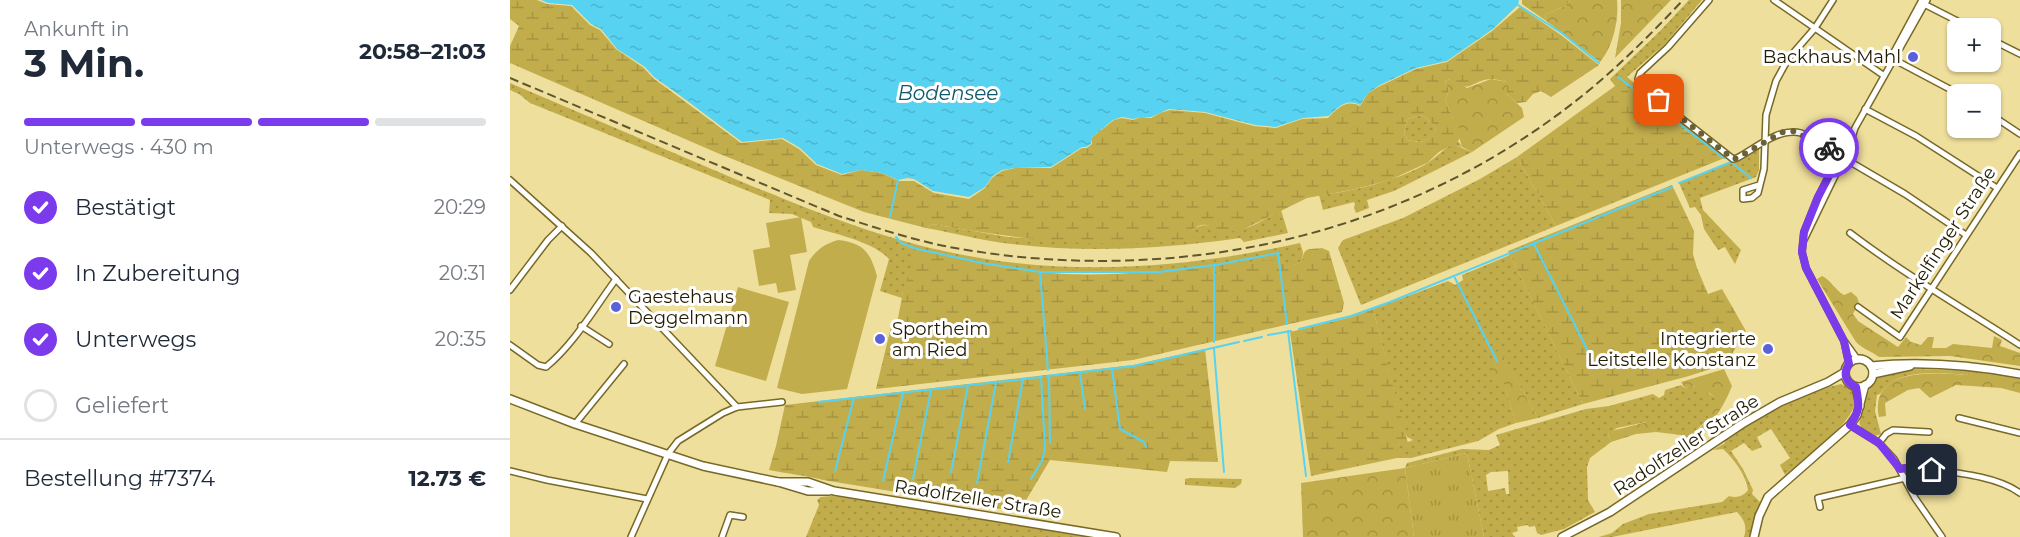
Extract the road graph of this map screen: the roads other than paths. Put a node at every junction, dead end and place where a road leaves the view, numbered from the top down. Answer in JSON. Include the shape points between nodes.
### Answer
{"nodes":[{"id":1,"x":1709,"y":0,"type":"edge"},
{"id":2,"x":1774,"y":0,"type":"edge"},
{"id":3,"x":1833,"y":0,"type":"edge"},
{"id":4,"x":1923,"y":2,"type":"edge"},
{"id":5,"x":1953,"y":18,"type":"edge"},
{"id":6,"x":1815,"y":28,"type":"junction"},
{"id":7,"x":2001,"y":44,"type":"edge"},
{"id":8,"x":2020,"y":54,"type":"edge"},
{"id":9,"x":1893,"y":59,"type":"junction"},
{"id":10,"x":1884,"y":75,"type":"junction"},
{"id":11,"x":1947,"y":88,"type":"edge"},
{"id":12,"x":1865,"y":110,"type":"junction"},
{"id":13,"x":2001,"y":121,"type":"edge"},
{"id":14,"x":2020,"y":134,"type":"edge"},
{"id":15,"x":1765,"y":143,"type":"junction"},
{"id":16,"x":2020,"y":154,"type":"edge"},
{"id":17,"x":1842,"y":157,"type":"junction"},
{"id":18,"x":510,"y":180,"type":"edge"},
{"id":19,"x":1759,"y":185,"type":"dead end"},
{"id":20,"x":1997,"y":188,"type":"junction"},
{"id":21,"x":562,"y":226,"type":"junction"},
{"id":22,"x":1850,"y":233,"type":"dead end"},
{"id":23,"x":1966,"y":235,"type":"junction"},
{"id":24,"x":616,"y":279,"type":"junction"},
{"id":25,"x":1931,"y":289,"type":"junction"},
{"id":26,"x":510,"y":290,"type":"edge"},
{"id":27,"x":1858,"y":307,"type":"dead end"},
{"id":28,"x":581,"y":326,"type":"junction"},
{"id":29,"x":1844,"y":341,"type":"junction"},
{"id":30,"x":609,"y":344,"type":"dead end"},
{"id":31,"x":510,"y":345,"type":"edge"},
{"id":32,"x":2020,"y":345,"type":"edge"},
{"id":33,"x":1858,"y":360,"type":"junction"},
{"id":34,"x":624,"y":364,"type":"dead end"},
{"id":35,"x":1849,"y":364,"type":"junction"},
{"id":36,"x":1872,"y":370,"type":"junction"},
{"id":37,"x":2020,"y":374,"type":"edge"},
{"id":38,"x":1846,"y":376,"type":"junction"},
{"id":39,"x":1865,"y":386,"type":"junction"},
{"id":40,"x":1856,"y":387,"type":"junction"},
{"id":41,"x":510,"y":399,"type":"edge"},
{"id":42,"x":782,"y":402,"type":"dead end"},
{"id":43,"x":1860,"y":406,"type":"junction"},
{"id":44,"x":737,"y":407,"type":"junction"},
{"id":45,"x":1959,"y":418,"type":"dead end"},
{"id":46,"x":575,"y":424,"type":"junction"},
{"id":47,"x":1850,"y":425,"type":"junction"},
{"id":48,"x":1929,"y":432,"type":"dead end"},
{"id":49,"x":2020,"y":433,"type":"edge"},
{"id":50,"x":1879,"y":443,"type":"junction"},
{"id":51,"x":668,"y":454,"type":"junction"},
{"id":52,"x":1900,"y":469,"type":"junction"},
{"id":53,"x":510,"y":471,"type":"edge"},
{"id":54,"x":1905,"y":478,"type":"junction"},
{"id":55,"x":2020,"y":493,"type":"edge"},
{"id":56,"x":646,"y":499,"type":"junction"},
{"id":57,"x":1820,"y":507,"type":"dead end"},
{"id":58,"x":743,"y":517,"type":"dead end"},
{"id":59,"x":631,"y":537,"type":"edge"},
{"id":60,"x":722,"y":537,"type":"edge"},
{"id":61,"x":1116,"y":537,"type":"edge"},
{"id":62,"x":1562,"y":537,"type":"edge"},
{"id":63,"x":1754,"y":537,"type":"edge"},
{"id":64,"x":1942,"y":537,"type":"edge"}],
"edges":[{"from":1,"to":15,"type":"street","via":[[1638,79],[1644,89],[1733,159]]},
{"from":2,"to":6,"type":"street"},
{"from":3,"to":6,"type":"street"},
{"from":4,"to":5,"type":"street"},
{"from":4,"to":9,"type":"street"},
{"from":6,"to":10,"type":"street"},
{"from":6,"to":15,"type":"street","via":[[1795,49],[1776,81],[1766,115]]},
{"from":7,"to":8,"type":"street"},
{"from":9,"to":10,"type":"street"},
{"from":9,"to":11,"type":"street"},
{"from":10,"to":12,"type":"street"},
{"from":12,"to":17,"type":"street"},
{"from":12,"to":20,"type":"street","via":[[1922,140]]},
{"from":13,"to":14,"type":"street"},
{"from":15,"to":17,"type":"street","via":[[1783,132],[1793,131]]},
{"from":15,"to":19,"type":"street"},
{"from":16,"to":20,"type":"street","name":"Markelfinger Straße"},
{"from":17,"to":23,"type":"street"},
{"from":17,"to":29,"type":"street","via":[[1802,252],[1806,268]]},
{"from":18,"to":21,"type":"street"},
{"from":20,"to":23,"type":"street","name":"Markelfinger Straße"},
{"from":21,"to":24,"type":"street"},
{"from":21,"to":26,"type":"street"},
{"from":22,"to":25,"type":"street"},
{"from":23,"to":25,"type":"street","name":"Markelfinger Straße"},
{"from":24,"to":28,"type":"street"},
{"from":24,"to":44,"type":"street"},
{"from":25,"to":27,"type":"street","name":"Markelfinger Straße","via":[[1900,337]]},
{"from":25,"to":32,"type":"street"},
{"from":28,"to":30,"type":"street"},
{"from":28,"to":31,"type":"street","via":[[546,367]]},
{"from":29,"to":33,"type":"street"},
{"from":29,"to":35,"type":"street"},
{"from":33,"to":35,"type":"street"},
{"from":33,"to":36,"type":"street","via":[[1865,361]]},
{"from":34,"to":46,"type":"street"},
{"from":35,"to":38,"type":"street"},
{"from":36,"to":37,"type":"street","via":[[1895,364],[1950,365]]},
{"from":36,"to":39,"type":"street"},
{"from":38,"to":40,"type":"street"},
{"from":38,"to":62,"type":"street","name":"Radolfzeller Straße","via":[[1770,407],[1610,512]]},
{"from":39,"to":40,"type":"street"},
{"from":39,"to":43,"type":"street"},
{"from":40,"to":43,"type":"street"},
{"from":41,"to":46,"type":"street","name":"Radolfzeller Straße"},
{"from":42,"to":44,"type":"street"},
{"from":43,"to":47,"type":"street"},
{"from":44,"to":51,"type":"street","via":[[678,441]]},
{"from":45,"to":49,"type":"street"},
{"from":46,"to":51,"type":"street","name":"Radolfzeller Straße"},
{"from":47,"to":50,"type":"street"},
{"from":47,"to":63,"type":"street","via":[[1768,497]]},
{"from":48,"to":50,"type":"street","via":[[1893,430]]},
{"from":50,"to":52,"type":"street"},
{"from":51,"to":56,"type":"street"},
{"from":51,"to":61,"type":"street","name":"Radolfzeller Straße","via":[[718,470],[778,482],[808,482],[834,491]]},
{"from":52,"to":54,"type":"street"},
{"from":52,"to":55,"type":"street","via":[[1913,467],[1998,482]]},
{"from":53,"to":56,"type":"street"},
{"from":54,"to":57,"type":"street","via":[[1818,498]]},
{"from":54,"to":64,"type":"street"},
{"from":56,"to":59,"type":"street"},
{"from":58,"to":60,"type":"street","via":[[730,515]]}]}
